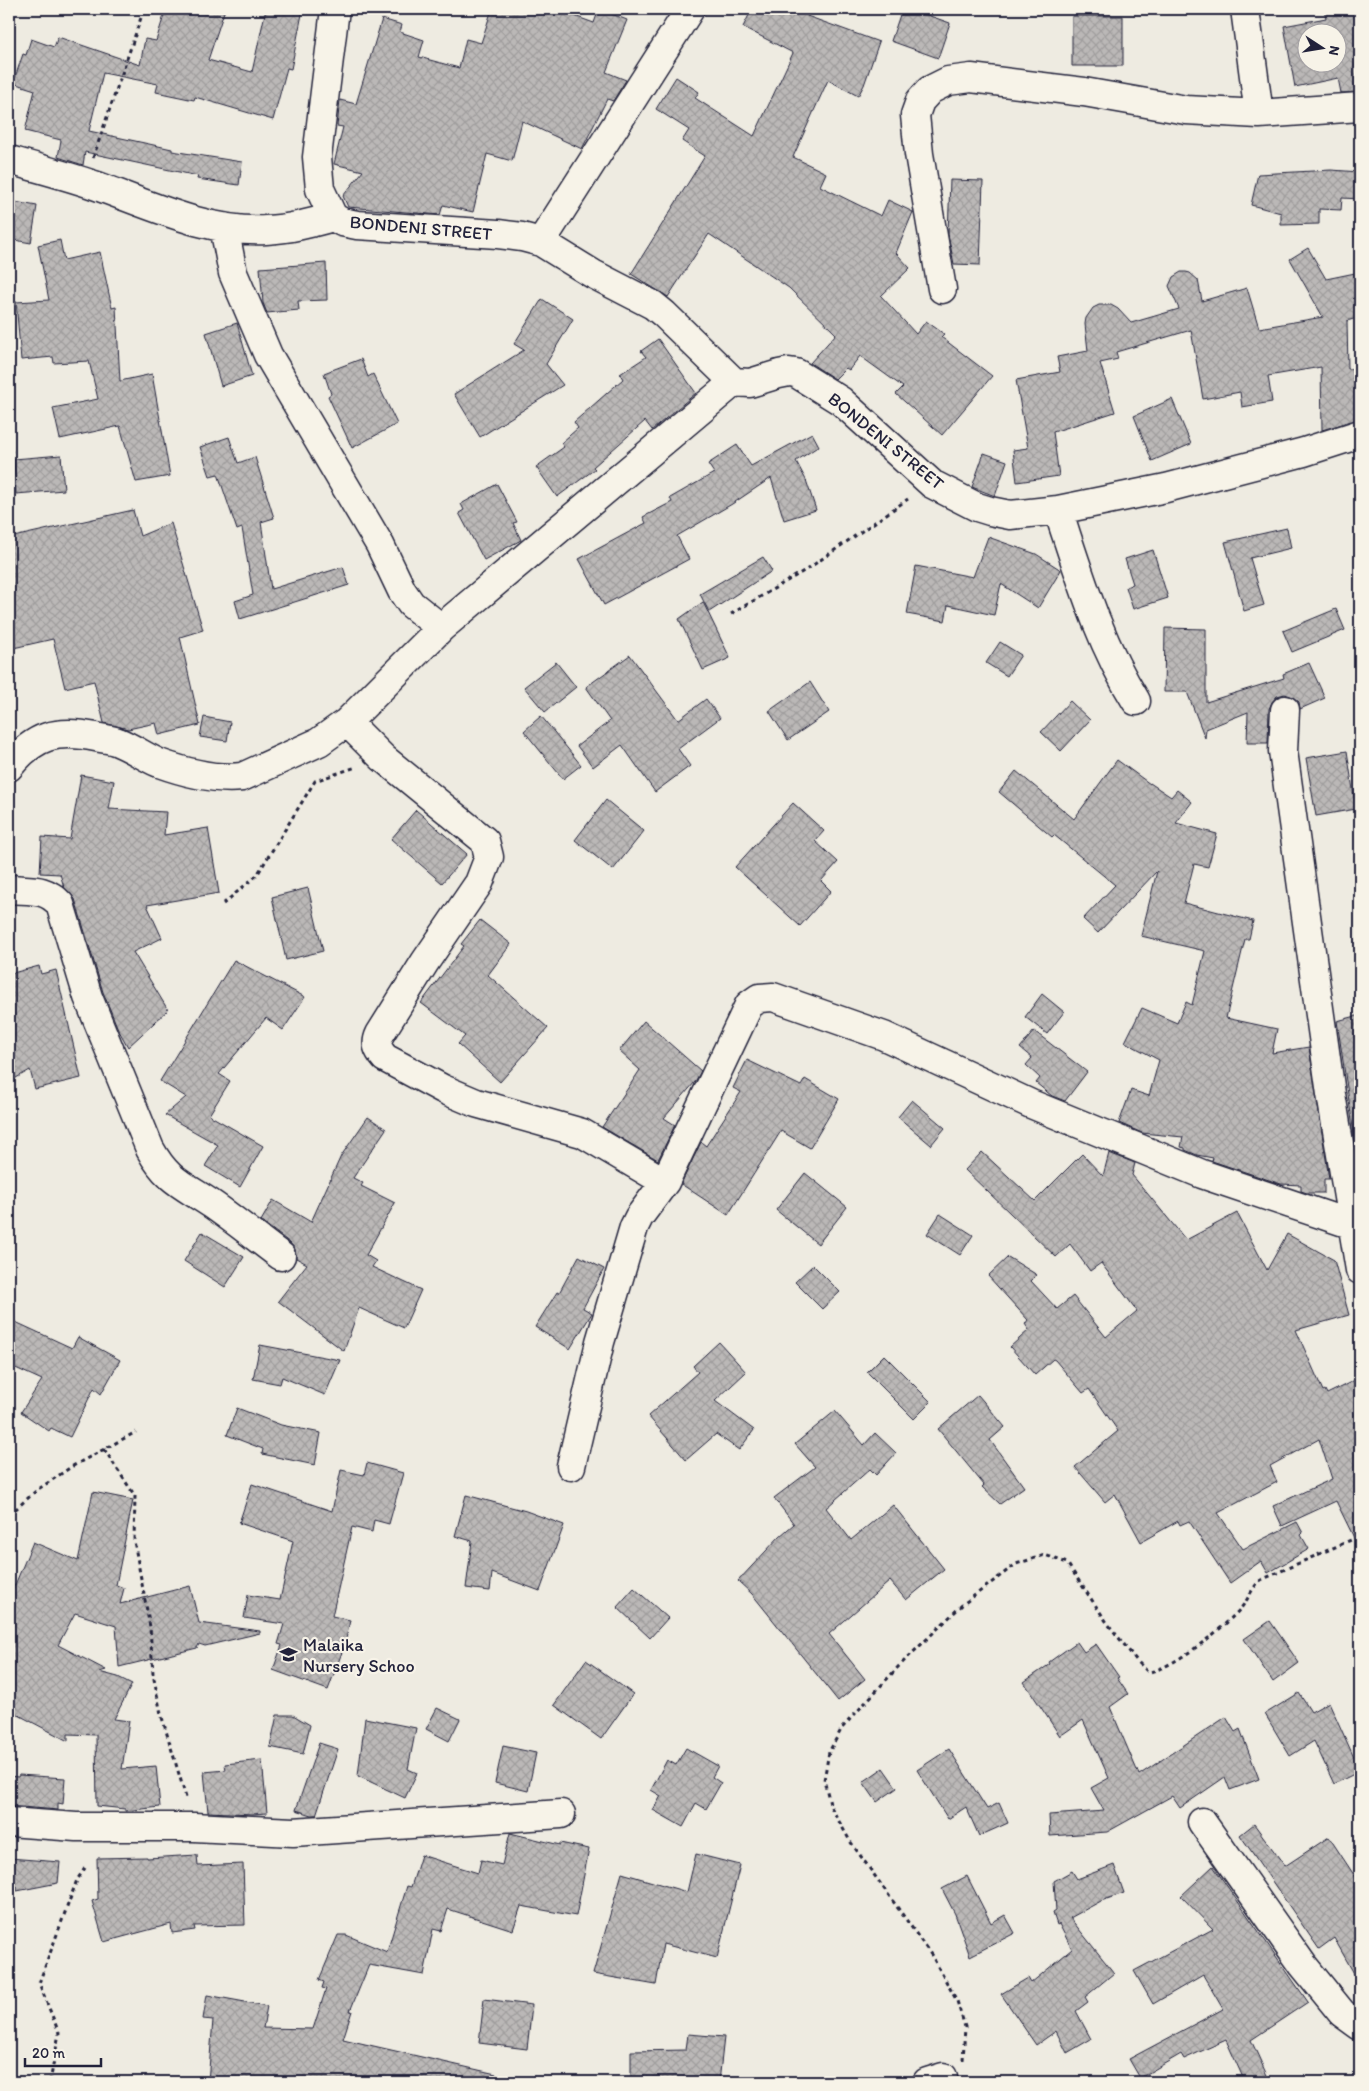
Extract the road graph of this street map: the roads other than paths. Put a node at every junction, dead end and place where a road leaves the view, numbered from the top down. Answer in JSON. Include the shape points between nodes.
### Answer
{"nodes":[{"id":1,"x":335,"y":9,"type":"edge"},
{"id":2,"x":690,"y":9,"type":"edge"},
{"id":3,"x":1245,"y":9,"type":"edge"},
{"id":4,"x":1360,"y":107,"type":"edge"},
{"id":5,"x":1259,"y":114,"type":"junction"},
{"id":6,"x":9,"y":160,"type":"edge"},
{"id":7,"x":333,"y":217,"type":"junction"},
{"id":8,"x":224,"y":227,"type":"junction"},
{"id":9,"x":541,"y":242,"type":"junction"},
{"id":10,"x":942,"y":288,"type":"dead end"},
{"id":11,"x":734,"y":382,"type":"junction"},
{"id":12,"x":1360,"y":434,"type":"edge"},
{"id":13,"x":1058,"y":510,"type":"junction"},
{"id":14,"x":441,"y":628,"type":"junction"},
{"id":15,"x":1136,"y":701,"type":"dead end"},
{"id":16,"x":1285,"y":710,"type":"dead end"},
{"id":17,"x":347,"y":722,"type":"junction"},
{"id":18,"x":9,"y":767,"type":"edge"},
{"id":19,"x":9,"y":889,"type":"edge"},
{"id":20,"x":665,"y":1182,"type":"junction"},
{"id":21,"x":1353,"y":1225,"type":"junction"},
{"id":22,"x":281,"y":1256,"type":"dead end"},
{"id":23,"x":1360,"y":1270,"type":"edge"},
{"id":24,"x":571,"y":1466,"type":"dead end"},
{"id":25,"x":560,"y":1814,"type":"dead end"},
{"id":26,"x":9,"y":1822,"type":"edge"},
{"id":27,"x":1202,"y":1822,"type":"dead end"},
{"id":28,"x":1360,"y":2026,"type":"edge"}],
"edges":[{"from":1,"to":7,"type":"street","name":"BONDENI STREET","via":[[316,157],[320,189]]},
{"from":2,"to":9,"type":"street"},
{"from":3,"to":5,"type":"street"},
{"from":4,"to":5,"type":"street"},
{"from":5,"to":10,"type":"street","via":[[1186,110],[1084,92],[971,78],[948,81],[930,90],[915,115]]},
{"from":6,"to":8,"type":"street"},
{"from":7,"to":8,"type":"street","via":[[298,227],[265,230]]},
{"from":7,"to":9,"type":"street","name":"BONDENI STREET","via":[[357,225],[498,234]]},
{"from":8,"to":14,"type":"street","via":[[232,273],[268,355],[380,545],[402,591],[412,604]]},
{"from":9,"to":11,"type":"street","name":"BONDENI STREET","via":[[653,306]]},
{"from":11,"to":13,"type":"street","name":"BONDENI STREET","via":[[750,383],[778,374],[796,373],[841,401],[932,484],[990,512],[1010,515]]},
{"from":11,"to":14,"type":"street"},
{"from":12,"to":13,"type":"street","name":"BONDENI STREET","via":[[1166,488]]},
{"from":13,"to":15,"type":"street","via":[[1094,616],[1119,673]]},
{"from":14,"to":17,"type":"street"},
{"from":16,"to":21,"type":"street","via":[[1283,751],[1331,1094]]},
{"from":17,"to":18,"type":"street","via":[[319,742],[242,777],[218,778],[186,771],[117,742],[65,733],[49,735],[32,743]]},
{"from":17,"to":20,"type":"street","via":[[383,758],[485,842],[489,857],[479,883],[380,1034],[378,1049],[385,1058],[476,1103],[582,1133]]},
{"from":19,"to":22,"type":"street","via":[[43,891],[60,904],[88,997],[159,1166],[171,1178],[212,1204]]},
{"from":20,"to":21,"type":"street","via":[[749,1005],[766,996],[884,1036],[1031,1104],[1202,1174]]},
{"from":20,"to":24,"type":"street","via":[[634,1228],[600,1342]]},
{"from":21,"to":23,"type":"street"},
{"from":25,"to":26,"type":"street","via":[[293,1832],[194,1826],[76,1827]]},
{"from":27,"to":28,"type":"street","via":[[1303,1965],[1342,2012]]}]}
